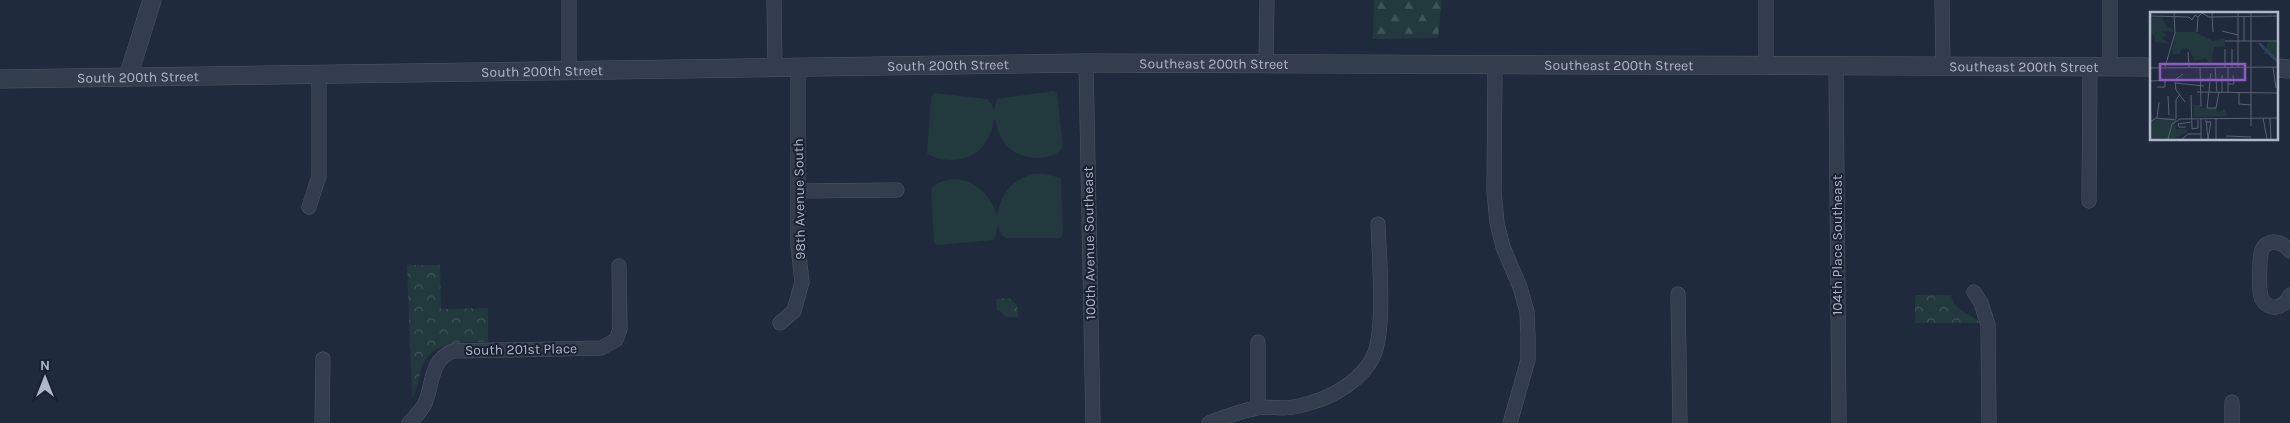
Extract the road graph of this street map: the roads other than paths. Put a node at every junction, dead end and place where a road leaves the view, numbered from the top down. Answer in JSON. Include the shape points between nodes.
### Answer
{"nodes":[{"id":1,"x":152,"y":0,"type":"edge"},
{"id":2,"x":569,"y":0,"type":"edge"},
{"id":3,"x":774,"y":0,"type":"edge"},
{"id":4,"x":1266,"y":0,"type":"edge"},
{"id":5,"x":1766,"y":0,"type":"edge"},
{"id":6,"x":1942,"y":0,"type":"edge"},
{"id":7,"x":2110,"y":0,"type":"edge"},
{"id":8,"x":1086,"y":63,"type":"junction"},
{"id":9,"x":1266,"y":63,"type":"junction"},
{"id":10,"x":1495,"y":65,"type":"junction"},
{"id":11,"x":775,"y":66,"type":"junction"},
{"id":12,"x":798,"y":66,"type":"junction"},
{"id":13,"x":1766,"y":66,"type":"junction"},
{"id":14,"x":1943,"y":66,"type":"junction"},
{"id":15,"x":1836,"y":67,"type":"junction"},
{"id":16,"x":2090,"y":67,"type":"junction"},
{"id":17,"x":2110,"y":67,"type":"junction"},
{"id":18,"x":2150,"y":67,"type":"edge"},
{"id":19,"x":569,"y":70,"type":"junction"},
{"id":20,"x":319,"y":74,"type":"junction"},
{"id":21,"x":128,"y":77,"type":"junction"},
{"id":22,"x":0,"y":79,"type":"edge"},
{"id":23,"x":897,"y":190,"type":"dead end"},
{"id":24,"x":799,"y":191,"type":"junction"},
{"id":25,"x":2090,"y":201,"type":"dead end"},
{"id":26,"x":309,"y":207,"type":"dead end"},
{"id":27,"x":1378,"y":224,"type":"dead end"},
{"id":28,"x":2290,"y":251,"type":"edge"},
{"id":29,"x":619,"y":266,"type":"dead end"},
{"id":30,"x":1974,"y":292,"type":"dead end"},
{"id":31,"x":1678,"y":294,"type":"dead end"},
{"id":32,"x":2290,"y":295,"type":"edge"},
{"id":33,"x":780,"y":323,"type":"dead end"},
{"id":34,"x":1258,"y":342,"type":"dead end"},
{"id":35,"x":323,"y":359,"type":"dead end"},
{"id":36,"x":2232,"y":402,"type":"dead end"},
{"id":37,"x":1258,"y":408,"type":"junction"},
{"id":38,"x":313,"y":423,"type":"edge"},
{"id":39,"x":322,"y":423,"type":"edge"},
{"id":40,"x":333,"y":423,"type":"edge"},
{"id":41,"x":409,"y":423,"type":"edge"},
{"id":42,"x":1093,"y":423,"type":"edge"},
{"id":43,"x":1209,"y":423,"type":"edge"},
{"id":44,"x":1510,"y":423,"type":"edge"},
{"id":45,"x":1680,"y":423,"type":"edge"},
{"id":46,"x":1839,"y":423,"type":"edge"},
{"id":47,"x":1989,"y":423,"type":"edge"},
{"id":48,"x":2232,"y":423,"type":"edge"}],
"edges":[{"from":1,"to":21,"type":"street"},
{"from":2,"to":19,"type":"street"},
{"from":3,"to":11,"type":"street"},
{"from":4,"to":9,"type":"street"},
{"from":5,"to":13,"type":"street"},
{"from":6,"to":14,"type":"street"},
{"from":7,"to":17,"type":"street"},
{"from":8,"to":9,"type":"street","name":"Southeast 200th Street"},
{"from":8,"to":12,"type":"street","name":"South 200th Street"},
{"from":8,"to":42,"type":"street","name":"100th Avenue Southeast"},
{"from":9,"to":10,"type":"street","name":"Southeast 200th Street"},
{"from":10,"to":13,"type":"street","name":"Southeast 200th Street"},
{"from":10,"to":44,"type":"street","via":[[1494,191],[1497,223],[1528,312],[1528,360]]},
{"from":11,"to":12,"type":"street","name":"South 200th Street"},
{"from":11,"to":19,"type":"street","name":"South 200th Street"},
{"from":12,"to":24,"type":"street","name":"98th Avenue South"},
{"from":13,"to":15,"type":"street","name":"Southeast 200th Street"},
{"from":14,"to":15,"type":"street","name":"Southeast 200th Street"},
{"from":14,"to":16,"type":"street","name":"Southeast 200th Street"},
{"from":15,"to":46,"type":"street","name":"104th Place Southeast"},
{"from":16,"to":17,"type":"street","name":"Southeast 200th Street"},
{"from":16,"to":25,"type":"street"},
{"from":17,"to":18,"type":"street","name":"Southeast 200th Street"},
{"from":19,"to":20,"type":"street","name":"South 200th Street"},
{"from":20,"to":21,"type":"street","name":"South 200th Street"},
{"from":20,"to":26,"type":"street","via":[[320,176]]},
{"from":21,"to":22,"type":"street","name":"South 200th Street"},
{"from":23,"to":24,"type":"street"},
{"from":24,"to":33,"type":"street","name":"98th Avenue South","via":[[798,246],[802,282],[794,311]]},
{"from":27,"to":37,"type":"street","via":[[1380,322],[1373,357],[1363,372],[1315,402],[1286,408]]},
{"from":28,"to":32,"type":"street","via":[[2277,241],[2262,249],[2260,256],[2264,303],[2279,307]]},
{"from":29,"to":41,"type":"street","name":"South 201st Place","via":[[620,329],[616,340],[601,348],[446,353],[434,370],[424,406]]},
{"from":30,"to":47,"type":"street","via":[[1988,326]]},
{"from":31,"to":45,"type":"street"},
{"from":34,"to":37,"type":"street"},
{"from":35,"to":39,"type":"street"},
{"from":36,"to":48,"type":"street"},
{"from":37,"to":43,"type":"street"},
{"from":38,"to":39,"type":"street"},
{"from":39,"to":40,"type":"street"}]}
